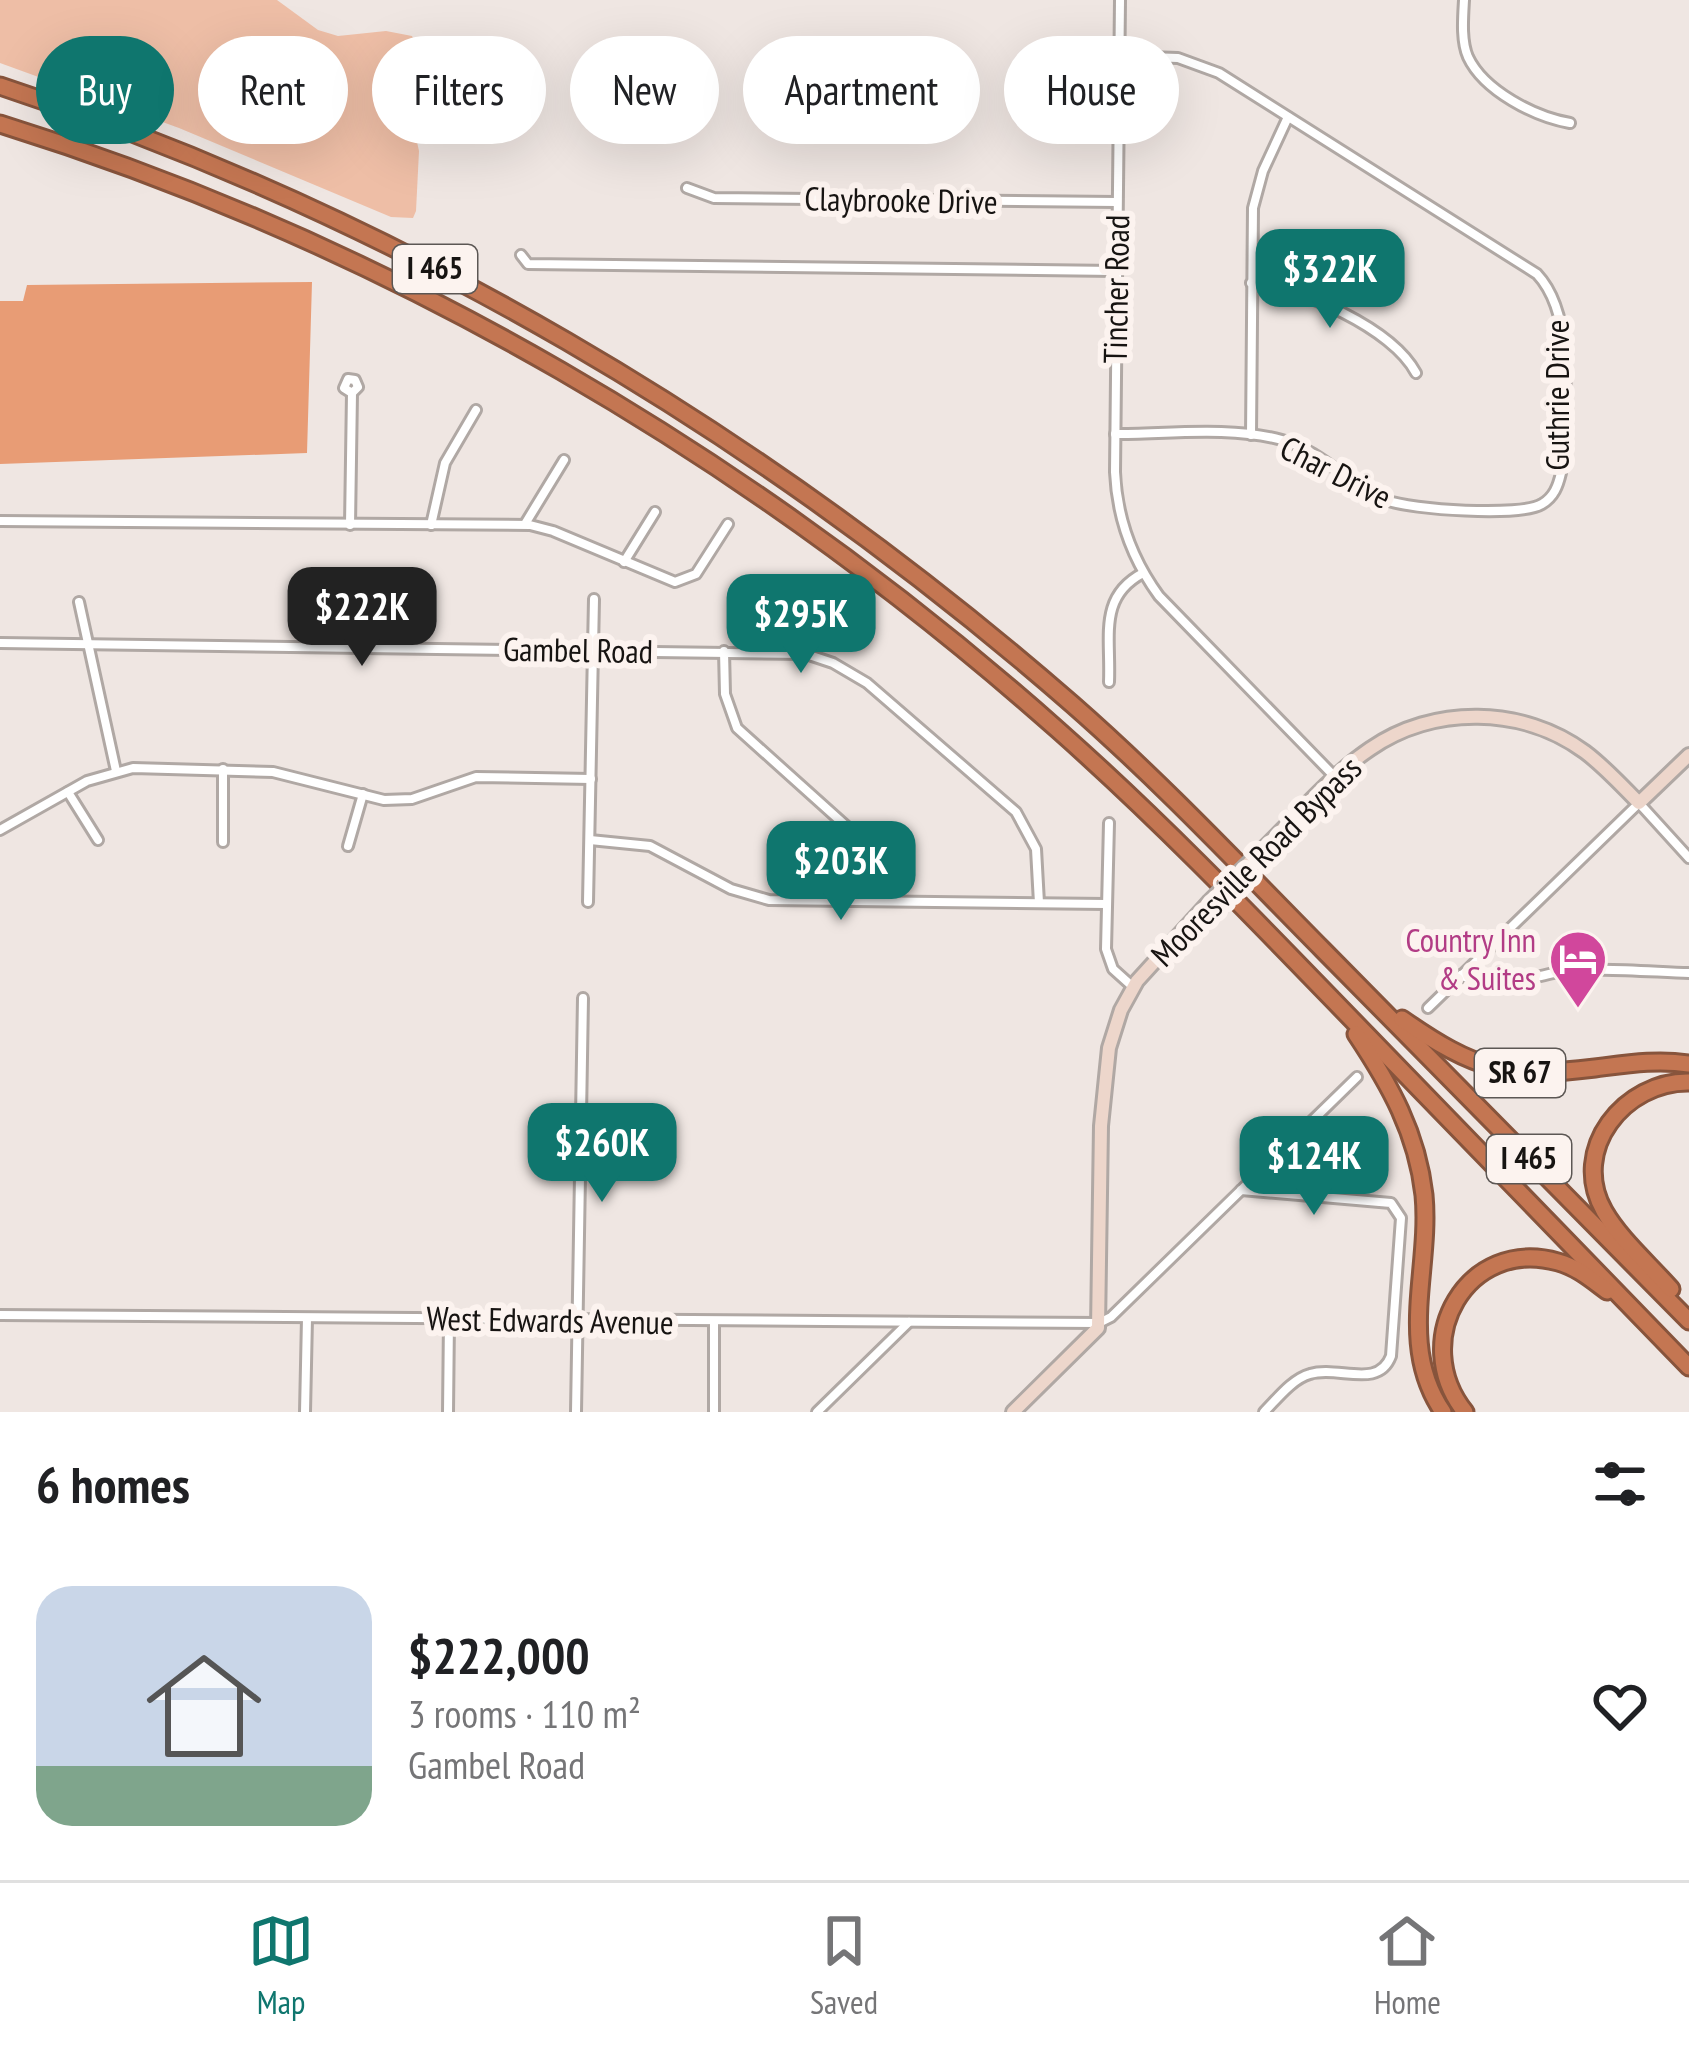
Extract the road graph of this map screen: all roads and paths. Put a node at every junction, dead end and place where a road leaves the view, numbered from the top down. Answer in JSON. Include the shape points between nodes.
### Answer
{"nodes":[{"id":1,"x":1120,"y":0,"type":"edge"},
{"id":2,"x":1464,"y":0,"type":"edge"},
{"id":3,"x":1119,"y":36,"type":"edge"},
{"id":4,"x":1179,"y":59,"type":"edge"},
{"id":5,"x":0,"y":86,"type":"edge"},
{"id":6,"x":1288,"y":117,"type":"junction"},
{"id":7,"x":1570,"y":123,"type":"dead end"},
{"id":8,"x":0,"y":124,"type":"edge"},
{"id":9,"x":1118,"y":144,"type":"edge"},
{"id":10,"x":687,"y":188,"type":"dead end"},
{"id":11,"x":1117,"y":202,"type":"junction"},
{"id":12,"x":521,"y":255,"type":"dead end"},
{"id":13,"x":1116,"y":271,"type":"junction"},
{"id":14,"x":1251,"y":283,"type":"junction"},
{"id":15,"x":1416,"y":373,"type":"dead end"},
{"id":16,"x":352,"y":393,"type":"dead end"},
{"id":17,"x":476,"y":410,"type":"dead end"},
{"id":18,"x":1115,"y":434,"type":"junction"},
{"id":19,"x":1251,"y":435,"type":"junction"},
{"id":20,"x":564,"y":460,"type":"dead end"},
{"id":21,"x":1552,"y":496,"type":"joint"},
{"id":22,"x":655,"y":512,"type":"dead end"},
{"id":23,"x":0,"y":521,"type":"edge"},
{"id":24,"x":728,"y":524,"type":"dead end"},
{"id":25,"x":350,"y":525,"type":"junction"},
{"id":26,"x":431,"y":525,"type":"junction"},
{"id":27,"x":524,"y":525,"type":"junction"},
{"id":28,"x":624,"y":562,"type":"junction"},
{"id":29,"x":1143,"y":573,"type":"junction"},
{"id":30,"x":593,"y":599,"type":"dead end"},
{"id":31,"x":80,"y":602,"type":"dead end"},
{"id":32,"x":0,"y":644,"type":"edge"},
{"id":33,"x":88,"y":644,"type":"junction"},
{"id":34,"x":592,"y":650,"type":"junction"},
{"id":35,"x":724,"y":651,"type":"junction"},
{"id":36,"x":1109,"y":682,"type":"dead end"},
{"id":37,"x":1689,"y":755,"type":"edge"},
{"id":38,"x":223,"y":769,"type":"junction"},
{"id":39,"x":116,"y":771,"type":"junction"},
{"id":40,"x":591,"y":778,"type":"junction"},
{"id":41,"x":1336,"y":778,"type":"junction"},
{"id":42,"x":68,"y":792,"type":"junction"},
{"id":43,"x":362,"y":794,"type":"junction"},
{"id":44,"x":1639,"y":803,"type":"junction"},
{"id":45,"x":1109,"y":823,"type":"dead end"},
{"id":46,"x":0,"y":830,"type":"edge"},
{"id":47,"x":590,"y":839,"type":"junction"},
{"id":48,"x":98,"y":840,"type":"dead end"},
{"id":49,"x":223,"y":842,"type":"dead end"},
{"id":50,"x":348,"y":845,"type":"dead end"},
{"id":51,"x":1689,"y":858,"type":"edge"},
{"id":52,"x":874,"y":901,"type":"junction"},
{"id":53,"x":589,"y":902,"type":"dead end"},
{"id":54,"x":1039,"y":903,"type":"junction"},
{"id":55,"x":1106,"y":904,"type":"junction"},
{"id":56,"x":1689,"y":973,"type":"edge"},
{"id":57,"x":1461,"y":975,"type":"junction"},
{"id":58,"x":1133,"y":987,"type":"junction"},
{"id":59,"x":1370,"y":997,"type":"junction"},
{"id":60,"x":583,"y":998,"type":"dead end"},
{"id":61,"x":1334,"y":1002,"type":"junction"},
{"id":62,"x":1428,"y":1008,"type":"dead end"},
{"id":63,"x":1689,"y":1064,"type":"edge"},
{"id":64,"x":1358,"y":1077,"type":"dead end"},
{"id":65,"x":1689,"y":1082,"type":"edge"},
{"id":66,"x":1241,"y":1190,"type":"junction"},
{"id":67,"x":1689,"y":1309,"type":"edge"},
{"id":68,"x":1639,"y":1314,"type":"junction"},
{"id":69,"x":0,"y":1315,"type":"edge"},
{"id":70,"x":307,"y":1318,"type":"junction"},
{"id":71,"x":449,"y":1318,"type":"junction"},
{"id":72,"x":578,"y":1320,"type":"junction"},
{"id":73,"x":714,"y":1321,"type":"junction"},
{"id":74,"x":1689,"y":1321,"type":"edge"},
{"id":75,"x":909,"y":1322,"type":"junction"},
{"id":76,"x":1099,"y":1323,"type":"junction"},
{"id":77,"x":1689,"y":1367,"type":"edge"},
{"id":78,"x":305,"y":1412,"type":"edge"},
{"id":79,"x":448,"y":1412,"type":"edge"},
{"id":80,"x":577,"y":1412,"type":"edge"},
{"id":81,"x":714,"y":1412,"type":"edge"},
{"id":82,"x":817,"y":1412,"type":"edge"},
{"id":83,"x":1013,"y":1412,"type":"edge"},
{"id":84,"x":1264,"y":1412,"type":"edge"},
{"id":85,"x":1443,"y":1412,"type":"edge"},
{"id":86,"x":1465,"y":1412,"type":"edge"}],
"edges":[{"from":1,"to":3,"type":"street","name":"Tincher Road"},
{"from":2,"to":7,"type":"street","via":[[1467,55],[1484,80],[1545,119]]},
{"from":4,"to":6,"type":"street","name":"Guthrie Drive"},
{"from":5,"to":59,"type":"highway","number":"I 465","via":[[237,174],[393,248],[585,353],[777,474],[960,609],[1076,708]]},
{"from":6,"to":14,"type":"street","via":[[1253,208]]},
{"from":6,"to":21,"type":"street","name":"Guthrie Drive","via":[[1545,284],[1563,336],[1561,473]]},
{"from":8,"to":61,"type":"highway","number":"I 465","via":[[206,199],[377,274],[571,377],[760,496],[1057,728]]},
{"from":9,"to":11,"type":"street","name":"Tincher Road"},
{"from":10,"to":11,"type":"street","name":"Claybrooke Drive","via":[[714,198]]},
{"from":11,"to":13,"type":"street","name":"Tincher Road"},
{"from":12,"to":13,"type":"street","via":[[528,264]]},
{"from":13,"to":18,"type":"street","name":"Tincher Road"},
{"from":14,"to":15,"type":"street","via":[[1319,299],[1406,354]]},
{"from":14,"to":19,"type":"street"},
{"from":16,"to":25,"type":"street"},
{"from":17,"to":26,"type":"street","via":[[442,470]]},
{"from":18,"to":19,"type":"street","name":"Char Drive"},
{"from":18,"to":29,"type":"street","name":"Tincher Road","via":[[1118,508]]},
{"from":19,"to":21,"type":"street","name":"Char Drive","via":[[1304,449],[1378,497],[1413,508],[1529,509]]},
{"from":20,"to":27,"type":"street"},
{"from":22,"to":28,"type":"street"},
{"from":23,"to":25,"type":"street"},
{"from":24,"to":28,"type":"street","via":[[686,581]]},
{"from":25,"to":26,"type":"street"},
{"from":26,"to":27,"type":"street"},
{"from":27,"to":28,"type":"street"},
{"from":29,"to":36,"type":"street","via":[[1114,597]]},
{"from":29,"to":41,"type":"street","name":"Tincher Road"},
{"from":30,"to":34,"type":"street"},
{"from":31,"to":33,"type":"street"},
{"from":32,"to":33,"type":"street","name":"Gambel Road"},
{"from":33,"to":34,"type":"street","name":"Gambel Road"},
{"from":33,"to":39,"type":"street"},
{"from":34,"to":35,"type":"street","name":"Gambel Road"},
{"from":34,"to":40,"type":"street"},
{"from":35,"to":52,"type":"street","via":[[733,721],[855,834],[869,859]]},
{"from":35,"to":54,"type":"street","name":"Gambel Road","via":[[822,658],[861,678],[1016,812],[1037,855]]},
{"from":37,"to":44,"type":"street"},
{"from":38,"to":39,"type":"street"},
{"from":38,"to":43,"type":"street","via":[[280,773]]},
{"from":38,"to":49,"type":"street"},
{"from":39,"to":42,"type":"street"},
{"from":40,"to":43,"type":"street","via":[[476,777],[412,799]]},
{"from":40,"to":47,"type":"street"},
{"from":41,"to":44,"type":"street","name":"Mooresville Road Bypass","via":[[1374,746],[1418,725],[1499,718],[1567,740]]},
{"from":41,"to":58,"type":"street","name":"Mooresville Road Bypass","bridge":true},
{"from":42,"to":46,"type":"street"},
{"from":42,"to":48,"type":"street"},
{"from":43,"to":50,"type":"street"},
{"from":44,"to":51,"type":"street"},
{"from":44,"to":57,"type":"street"},
{"from":45,"to":55,"type":"street"},
{"from":47,"to":52,"type":"street","via":[[650,846],[750,896]]},
{"from":47,"to":53,"type":"street"},
{"from":52,"to":54,"type":"street"},
{"from":54,"to":55,"type":"street"},
{"from":55,"to":58,"type":"street","via":[[1108,958]]},
{"from":56,"to":57,"type":"street","via":[[1554,973],[1494,982]]},
{"from":57,"to":62,"type":"street"},
{"from":58,"to":76,"type":"street","via":[[1103,1079]]},
{"from":59,"to":63,"type":"highway","number":"SR 67","via":[[1445,1049],[1497,1070]]},
{"from":59,"to":74,"type":"highway","number":"I 465"},
{"from":60,"to":72,"type":"street"},
{"from":61,"to":68,"type":"highway","number":"I 465"},
{"from":61,"to":85,"type":"highway","via":[[1394,1095],[1416,1151],[1425,1222],[1418,1352]]},
{"from":64,"to":66,"type":"street"},
{"from":65,"to":67,"type":"highway","via":[[1652,1088],[1624,1104],[1599,1142],[1594,1175],[1606,1215]]},
{"from":66,"to":76,"type":"street"},
{"from":66,"to":84,"type":"street","via":[[1390,1203],[1401,1218],[1387,1367],[1375,1375],[1316,1372]]},
{"from":68,"to":77,"type":"highway","number":"I 465"},
{"from":68,"to":86,"type":"highway","via":[[1559,1262],[1522,1258],[1486,1271],[1454,1302],[1442,1338],[1445,1375]]},
{"from":69,"to":70,"type":"street","name":"West Edwards Avenue"},
{"from":70,"to":71,"type":"street","name":"West Edwards Avenue"},
{"from":70,"to":78,"type":"street"},
{"from":71,"to":72,"type":"street","name":"West Edwards Avenue"},
{"from":71,"to":79,"type":"street"},
{"from":72,"to":73,"type":"street","name":"West Edwards Avenue"},
{"from":72,"to":80,"type":"street"},
{"from":73,"to":75,"type":"street","name":"West Edwards Avenue"},
{"from":73,"to":81,"type":"street"},
{"from":75,"to":76,"type":"street","name":"West Edwards Avenue"},
{"from":75,"to":82,"type":"street"},
{"from":76,"to":83,"type":"street"}]}
